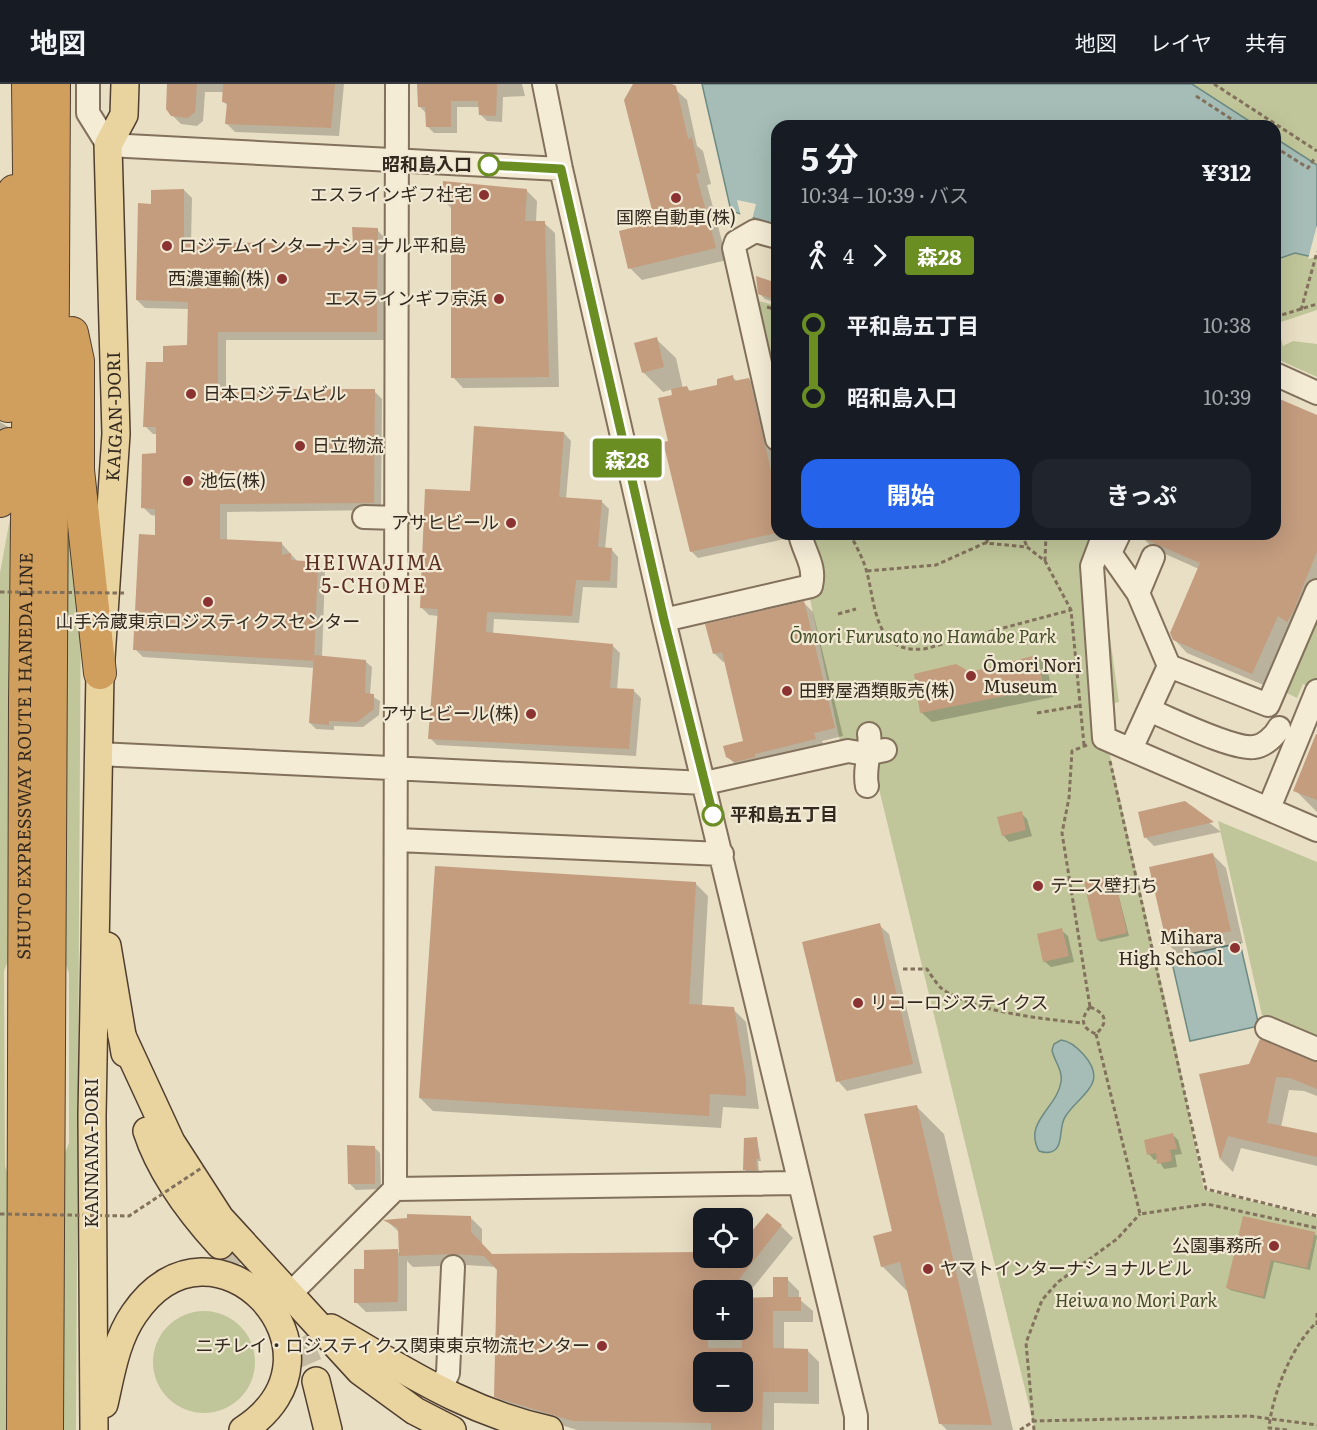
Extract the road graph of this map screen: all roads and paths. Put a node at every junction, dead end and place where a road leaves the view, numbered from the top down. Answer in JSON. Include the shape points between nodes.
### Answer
{"nodes":[{"id":1,"x":88,"y":84,"type":"edge"},
{"id":2,"x":125,"y":84,"type":"edge"},
{"id":3,"x":397,"y":84,"type":"edge"},
{"id":4,"x":544,"y":84,"type":"edge"},
{"id":5,"x":1214,"y":84,"type":"edge"},
{"id":6,"x":46,"y":94,"type":"edge"},
{"id":7,"x":1196,"y":96,"type":"dead end"},
{"id":8,"x":1233,"y":120,"type":"edge"},
{"id":9,"x":1269,"y":120,"type":"edge"},
{"id":10,"x":1281,"y":128,"type":"edge"},
{"id":11,"x":108,"y":145,"type":"junction"},
{"id":12,"x":1281,"y":151,"type":"edge"},
{"id":13,"x":1317,"y":151,"type":"edge"},
{"id":14,"x":1314,"y":159,"type":"dead end"},
{"id":15,"x":399,"y":161,"type":"junction"},
{"id":16,"x":561,"y":169,"type":"junction"},
{"id":17,"x":771,"y":235,"type":"edge"},
{"id":18,"x":1317,"y":252,"type":"edge"},
{"id":19,"x":1317,"y":304,"type":"edge"},
{"id":20,"x":1301,"y":310,"type":"junction"},
{"id":21,"x":1281,"y":315,"type":"edge"},
{"id":22,"x":0,"y":331,"type":"edge"},
{"id":23,"x":0,"y":336,"type":"edge"},
{"id":24,"x":1281,"y":377,"type":"edge"},
{"id":25,"x":1317,"y":393,"type":"edge"},
{"id":26,"x":8,"y":406,"type":"dead end"},
{"id":27,"x":771,"y":412,"type":"edge"},
{"id":28,"x":9,"y":444,"type":"dead end"},
{"id":29,"x":0,"y":501,"type":"edge"},
{"id":30,"x":364,"y":517,"type":"dead end"},
{"id":31,"x":398,"y":518,"type":"junction"},
{"id":32,"x":803,"y":540,"type":"edge"},
{"id":33,"x":853,"y":540,"type":"edge"},
{"id":34,"x":987,"y":540,"type":"edge"},
{"id":35,"x":1024,"y":540,"type":"edge"},
{"id":36,"x":1046,"y":540,"type":"edge"},
{"id":37,"x":1102,"y":540,"type":"edge"},
{"id":38,"x":1116,"y":540,"type":"edge"},
{"id":39,"x":985,"y":543,"type":"junction"},
{"id":40,"x":1027,"y":547,"type":"junction"},
{"id":41,"x":1153,"y":557,"type":"dead end"},
{"id":42,"x":1045,"y":561,"type":"junction"},
{"id":43,"x":867,"y":570,"type":"junction"},
{"id":44,"x":1317,"y":591,"type":"edge"},
{"id":45,"x":0,"y":592,"type":"edge"},
{"id":46,"x":124,"y":593,"type":"dead end"},
{"id":47,"x":1138,"y":593,"type":"junction"},
{"id":48,"x":856,"y":609,"type":"dead end"},
{"id":49,"x":1071,"y":610,"type":"junction"},
{"id":50,"x":838,"y":614,"type":"dead end"},
{"id":51,"x":664,"y":620,"type":"junction"},
{"id":52,"x":1169,"y":666,"type":"junction"},
{"id":53,"x":100,"y":673,"type":"junction"},
{"id":54,"x":1317,"y":691,"type":"edge"},
{"id":55,"x":1101,"y":699,"type":"junction"},
{"id":56,"x":1078,"y":706,"type":"junction"},
{"id":57,"x":1149,"y":710,"type":"junction"},
{"id":58,"x":1037,"y":713,"type":"dead end"},
{"id":59,"x":1279,"y":728,"type":"dead end"},
{"id":60,"x":1094,"y":742,"type":"junction"},
{"id":61,"x":1131,"y":749,"type":"junction"},
{"id":62,"x":98,"y":754,"type":"junction"},
{"id":63,"x":398,"y":767,"type":"junction"},
{"id":64,"x":705,"y":783,"type":"junction"},
{"id":65,"x":867,"y":786,"type":"dead end"},
{"id":66,"x":1269,"y":808,"type":"junction"},
{"id":67,"x":1317,"y":830,"type":"edge"},
{"id":68,"x":397,"y":840,"type":"junction"},
{"id":69,"x":722,"y":854,"type":"junction"},
{"id":70,"x":95,"y":875,"type":"junction"},
{"id":71,"x":903,"y":969,"type":"dead end"},
{"id":72,"x":1090,"y":1007,"type":"junction"},
{"id":73,"x":1082,"y":1023,"type":"junction"},
{"id":74,"x":1268,"y":1028,"type":"dead end"},
{"id":75,"x":1096,"y":1034,"type":"junction"},
{"id":76,"x":122,"y":1036,"type":"junction"},
{"id":77,"x":1317,"y":1049,"type":"edge"},
{"id":78,"x":203,"y":1167,"type":"dead end"},
{"id":79,"x":799,"y":1183,"type":"junction"},
{"id":80,"x":395,"y":1189,"type":"junction"},
{"id":81,"x":0,"y":1214,"type":"edge"},
{"id":82,"x":1140,"y":1214,"type":"junction"},
{"id":83,"x":1317,"y":1216,"type":"edge"},
{"id":84,"x":1317,"y":1227,"type":"edge"},
{"id":85,"x":220,"y":1245,"type":"tunnel mouth"},
{"id":86,"x":453,"y":1267,"type":"dead end"},
{"id":87,"x":291,"y":1293,"type":"junction"},
{"id":88,"x":1317,"y":1313,"type":"edge"},
{"id":89,"x":317,"y":1320,"type":"junction"},
{"id":90,"x":1316,"y":1324,"type":"edge"},
{"id":91,"x":316,"y":1381,"type":"tunnel mouth"},
{"id":92,"x":440,"y":1392,"type":"junction"},
{"id":93,"x":1270,"y":1419,"type":"junction"},
{"id":94,"x":1034,"y":1421,"type":"junction"},
{"id":95,"x":1317,"y":1425,"type":"edge"},
{"id":96,"x":23,"y":1430,"type":"edge"},
{"id":97,"x":47,"y":1430,"type":"edge"},
{"id":98,"x":96,"y":1430,"type":"edge"},
{"id":99,"x":243,"y":1430,"type":"edge"},
{"id":100,"x":328,"y":1430,"type":"edge"},
{"id":101,"x":452,"y":1430,"type":"edge"},
{"id":102,"x":549,"y":1430,"type":"edge"},
{"id":103,"x":856,"y":1430,"type":"edge"},
{"id":104,"x":1020,"y":1430,"type":"edge"},
{"id":105,"x":1034,"y":1430,"type":"edge"},
{"id":106,"x":1287,"y":1430,"type":"edge"}],
"edges":[{"from":1,"to":11,"type":"street","via":[[88,113]]},
{"from":2,"to":11,"type":"main road","name":"KAIGAN-DORI","via":[[124,115]]},
{"from":3,"to":15,"type":"street"},
{"from":4,"to":16,"type":"street"},
{"from":5,"to":9,"type":"path"},
{"from":6,"to":22,"type":"highway","via":[[7,233]]},
{"from":6,"to":53,"type":"highway","via":[[78,361],[78,462]]},
{"from":6,"to":96,"type":"highway","name":"SHUTO EXPRESSWAY ROUTE 1 HANEDA LINE","via":[[30,265]]},
{"from":6,"to":97,"type":"highway","name":"SHUTO EXPRESSWAY ROUTE 1 HANEDA LINE"},
{"from":7,"to":8,"type":"path"},
{"from":10,"to":13,"type":"path"},
{"from":11,"to":15,"type":"street"},
{"from":11,"to":53,"type":"main road","name":"KAIGAN-DORI","via":[[116,434]]},
{"from":12,"to":14,"type":"path","via":[[1308,168]]},
{"from":15,"to":16,"type":"street"},
{"from":15,"to":31,"type":"street"},
{"from":16,"to":51,"type":"street"},
{"from":17,"to":27,"type":"street","via":[[755,231],[745,235],[734,248]]},
{"from":18,"to":20,"type":"path"},
{"from":19,"to":20,"type":"path"},
{"from":20,"to":21,"type":"path"},
{"from":23,"to":26,"type":"highway"},
{"from":24,"to":25,"type":"street"},
{"from":28,"to":29,"type":"highway","via":[[7,477]]},
{"from":30,"to":31,"type":"street"},
{"from":31,"to":63,"type":"street"},
{"from":32,"to":51,"type":"street","via":[[814,576],[811,586]]},
{"from":33,"to":43,"type":"path"},
{"from":34,"to":39,"type":"path"},
{"from":35,"to":40,"type":"path"},
{"from":36,"to":42,"type":"path"},
{"from":37,"to":55,"type":"street","via":[[1092,566]]},
{"from":38,"to":47,"type":"street","via":[[1110,553]]},
{"from":39,"to":40,"type":"path"},
{"from":39,"to":43,"type":"path","via":[[936,565]]},
{"from":40,"to":42,"type":"path"},
{"from":41,"to":47,"type":"street"},
{"from":42,"to":49,"type":"path"},
{"from":43,"to":49,"type":"path","via":[[876,622],[888,637],[909,648],[924,649]]},
{"from":44,"to":52,"type":"street","via":[[1268,705]]},
{"from":45,"to":46,"type":"path","bridge":true},
{"from":47,"to":52,"type":"street"},
{"from":48,"to":50,"type":"path"},
{"from":49,"to":56,"type":"path"},
{"from":51,"to":64,"type":"street"},
{"from":52,"to":57,"type":"street"},
{"from":53,"to":62,"type":"main road","name":"KAIGAN-DORI"},
{"from":54,"to":66,"type":"street"},
{"from":55,"to":56,"type":"path"},
{"from":55,"to":60,"type":"street"},
{"from":56,"to":58,"type":"path"},
{"from":56,"to":60,"type":"path"},
{"from":57,"to":59,"type":"street","via":[[1235,745],[1255,747]]},
{"from":57,"to":61,"type":"street"},
{"from":60,"to":61,"type":"street"},
{"from":60,"to":72,"type":"path","via":[[1072,751],[1062,833]]},
{"from":60,"to":83,"type":"path","via":[[1206,1189]]},
{"from":61,"to":66,"type":"street"},
{"from":62,"to":63,"type":"street"},
{"from":62,"to":70,"type":"main road","name":"KAIGAN-DORI"},
{"from":63,"to":64,"type":"street"},
{"from":63,"to":68,"type":"street"},
{"from":64,"to":65,"type":"street","via":[[873,746]]},
{"from":64,"to":69,"type":"street"},
{"from":66,"to":67,"type":"street"},
{"from":68,"to":69,"type":"street"},
{"from":68,"to":80,"type":"street"},
{"from":69,"to":79,"type":"street"},
{"from":70,"to":76,"type":"main road"},
{"from":70,"to":98,"type":"main road","name":"KANNANA-DORI","via":[[91,1236]]},
{"from":71,"to":73,"type":"path","via":[[927,969],[941,988],[964,1000],[1023,1016]]},
{"from":72,"to":73,"type":"path"},
{"from":72,"to":75,"type":"path","via":[[1101,1011],[1105,1018],[1104,1026]]},
{"from":73,"to":75,"type":"path"},
{"from":74,"to":77,"type":"street"},
{"from":75,"to":82,"type":"path"},
{"from":76,"to":85,"type":"main road","via":[[148,1136],[195,1218]]},
{"from":76,"to":87,"type":"main road","via":[[148,1098],[194,1181],[226,1225]]},
{"from":78,"to":81,"type":"path","bridge":true,"via":[[129,1216]]},
{"from":79,"to":80,"type":"street"},
{"from":79,"to":103,"type":"street","via":[[856,1416]]},
{"from":80,"to":87,"type":"street"},
{"from":82,"to":84,"type":"path","via":[[1207,1204]]},
{"from":82,"to":94,"type":"path","via":[[1117,1239],[1058,1282],[1042,1300],[1026,1343]]},
{"from":86,"to":92,"type":"street","via":[[448,1373]]},
{"from":87,"to":89,"type":"main road"},
{"from":88,"to":90,"type":"path"},
{"from":89,"to":92,"type":"main road"},
{"from":89,"to":101,"type":"main road","via":[[340,1350],[380,1387]]},
{"from":90,"to":93,"type":"path","via":[[1290,1357]]},
{"from":91,"to":100,"type":"main road"},
{"from":92,"to":102,"type":"main road","via":[[481,1410]]},
{"from":93,"to":94,"type":"path","via":[[1249,1416]]},
{"from":93,"to":95,"type":"path"},
{"from":93,"to":106,"type":"path","via":[[1269,1428]]},
{"from":94,"to":104,"type":"path"},
{"from":94,"to":105,"type":"path"},
{"from":98,"to":99,"type":"main road","via":[[118,1346],[134,1313],[146,1299],[175,1279],[210,1272],[227,1275],[258,1292],[271,1306],[285,1338],[282,1384],[266,1412]]}]}
